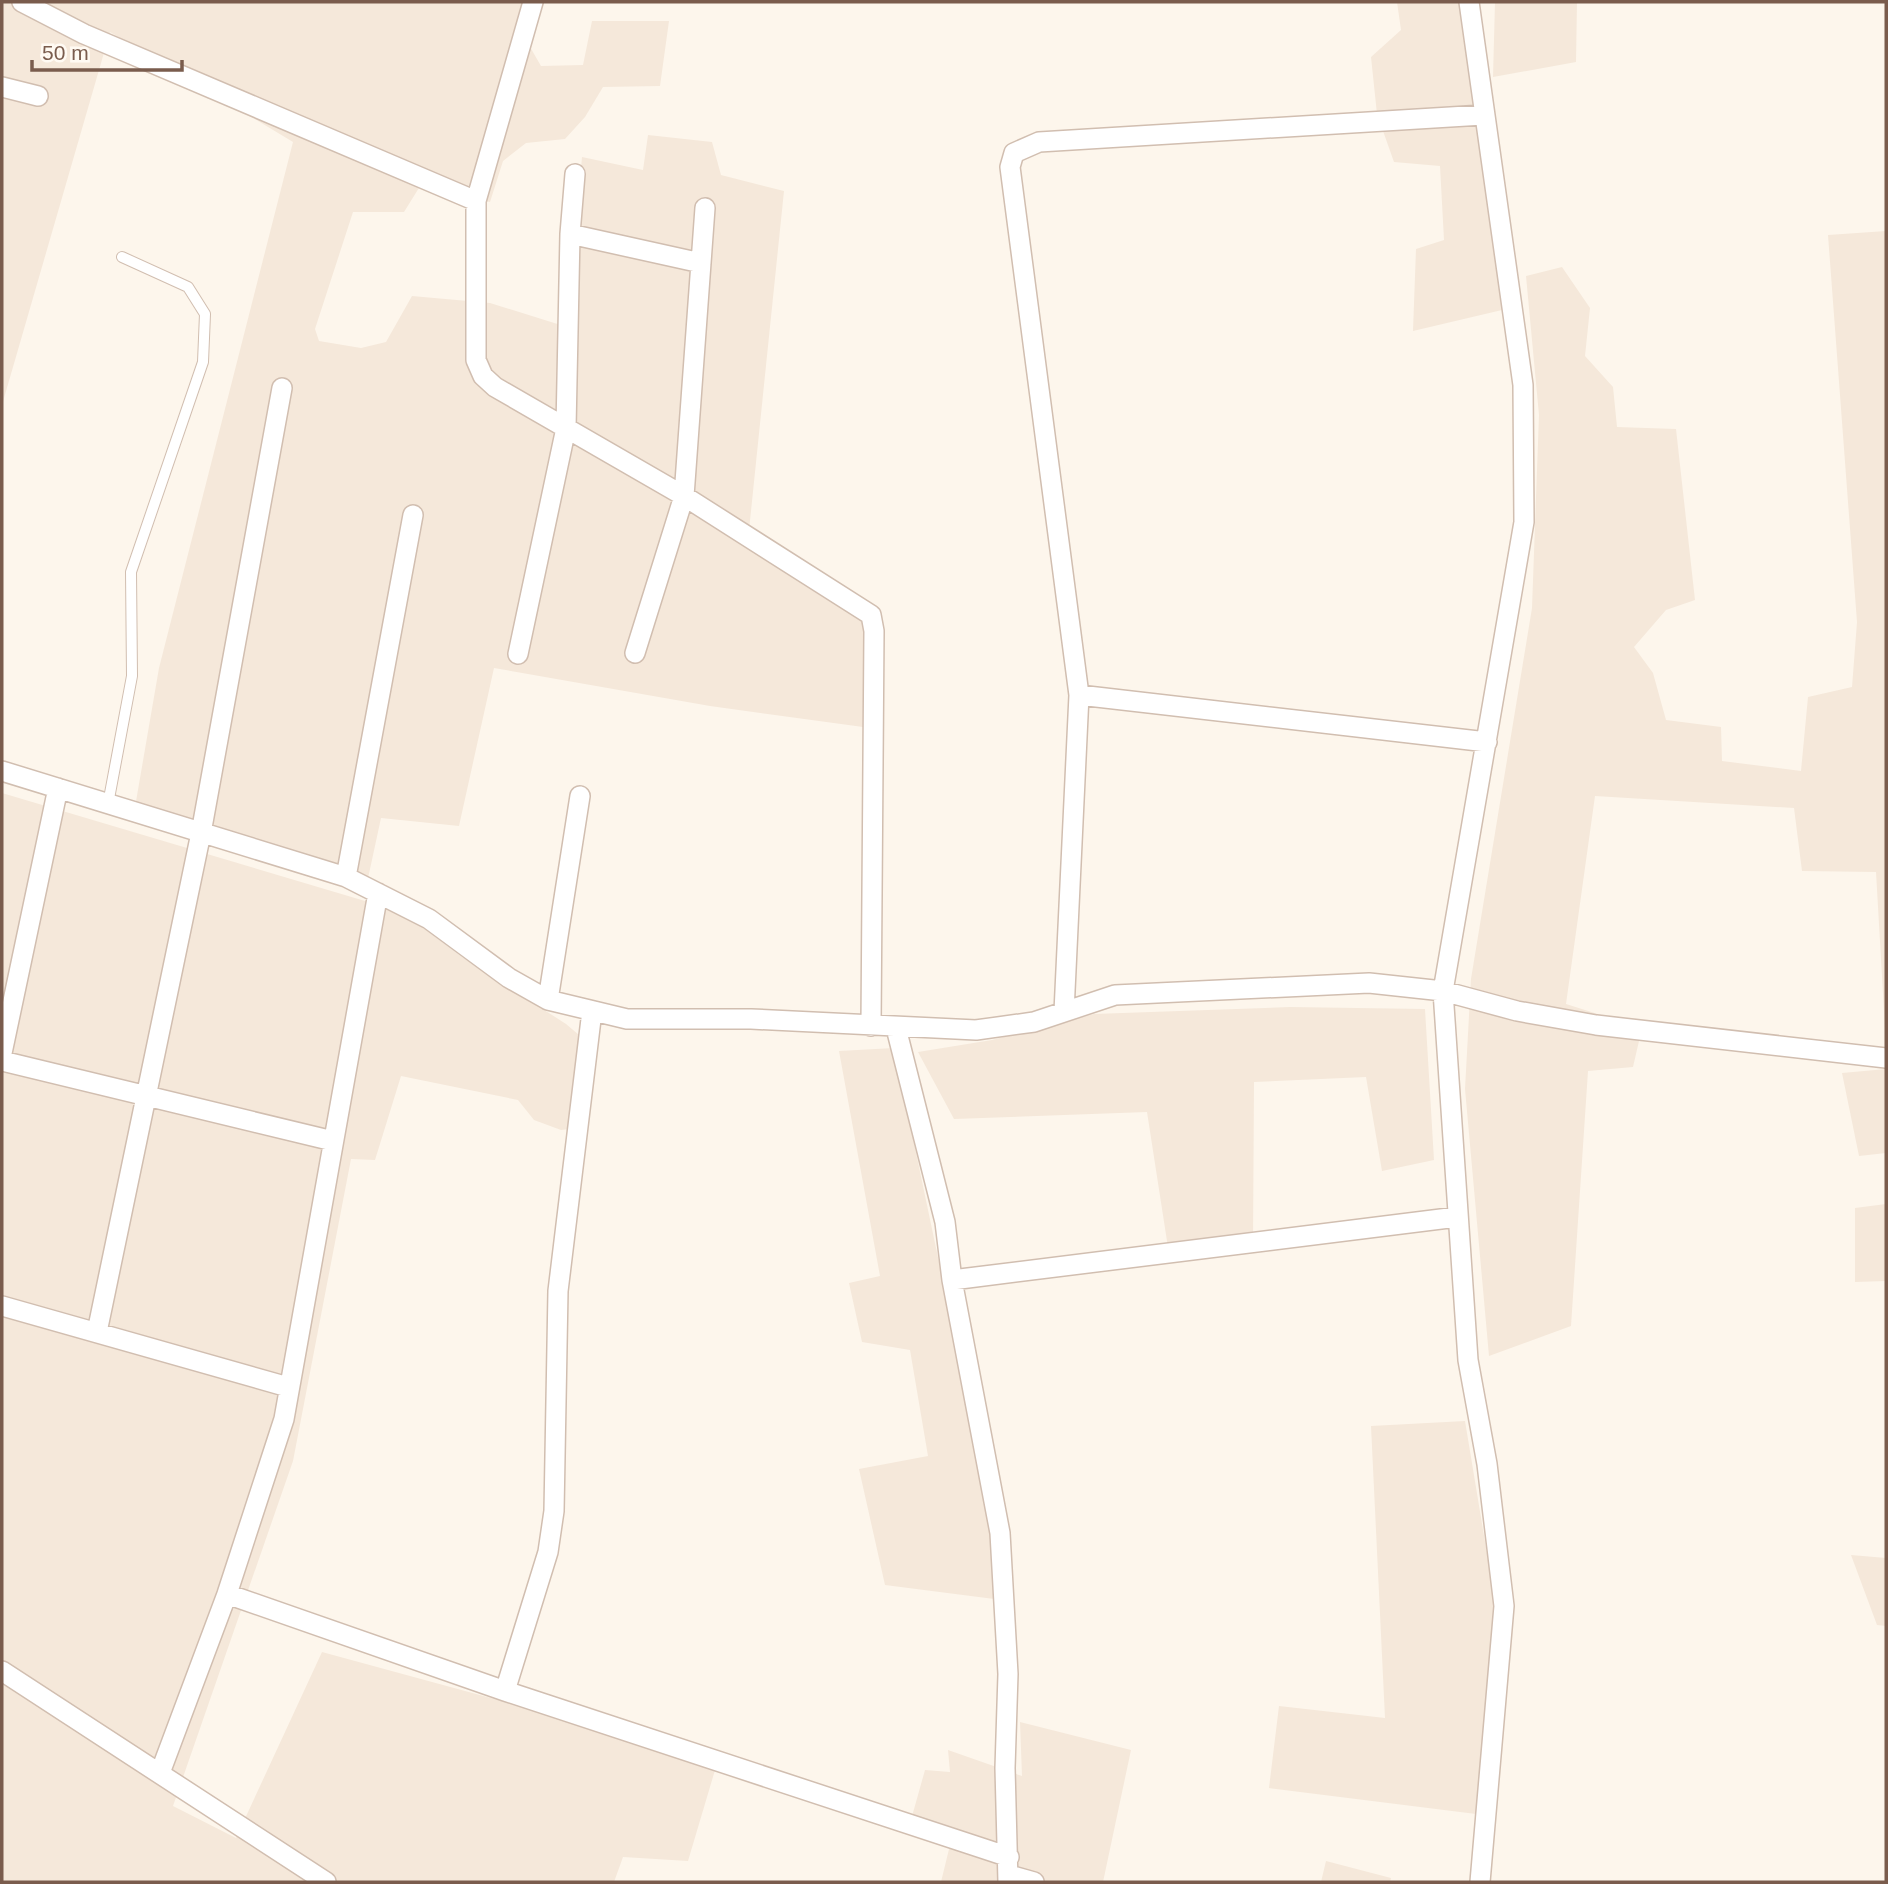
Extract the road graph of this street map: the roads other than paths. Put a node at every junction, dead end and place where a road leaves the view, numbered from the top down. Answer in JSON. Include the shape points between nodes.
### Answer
{"nodes":[{"id":1,"x":22,"y":2,"type":"edge"},
{"id":2,"x":533,"y":2,"type":"edge"},
{"id":3,"x":1469,"y":2,"type":"edge"},
{"id":4,"x":2,"y":87,"type":"edge"},
{"id":5,"x":38,"y":96,"type":"dead end"},
{"id":6,"x":1483,"y":115,"type":"junction"},
{"id":7,"x":575,"y":174,"type":"dead end"},
{"id":8,"x":476,"y":201,"type":"junction"},
{"id":9,"x":705,"y":208,"type":"dead end"},
{"id":10,"x":570,"y":234,"type":"junction"},
{"id":11,"x":122,"y":257,"type":"dead end"},
{"id":12,"x":701,"y":263,"type":"junction"},
{"id":13,"x":282,"y":388,"type":"dead end"},
{"id":14,"x":566,"y":428,"type":"junction"},
{"id":15,"x":684,"y":496,"type":"junction"},
{"id":16,"x":413,"y":515,"type":"dead end"},
{"id":17,"x":635,"y":653,"type":"dead end"},
{"id":18,"x":517,"y":654,"type":"dead end"},
{"id":19,"x":1079,"y":695,"type":"junction"},
{"id":20,"x":1487,"y":742,"type":"junction"},
{"id":21,"x":2,"y":771,"type":"edge"},
{"id":22,"x":58,"y":788,"type":"junction"},
{"id":23,"x":580,"y":796,"type":"dead end"},
{"id":24,"x":108,"y":804,"type":"junction"},
{"id":25,"x":201,"y":833,"type":"junction"},
{"id":26,"x":346,"y":877,"type":"junction"},
{"id":27,"x":378,"y":893,"type":"junction"},
{"id":28,"x":1443,"y":990,"type":"junction"},
{"id":29,"x":548,"y":1000,"type":"junction"},
{"id":30,"x":592,"y":1011,"type":"junction"},
{"id":31,"x":1064,"y":1012,"type":"junction"},
{"id":32,"x":871,"y":1026,"type":"junction"},
{"id":33,"x":896,"y":1028,"type":"junction"},
{"id":34,"x":2,"y":1053,"type":"edge"},
{"id":35,"x":1886,"y":1058,"type":"edge"},
{"id":36,"x":2,"y":1061,"type":"edge"},
{"id":37,"x":146,"y":1097,"type":"junction"},
{"id":38,"x":333,"y":1141,"type":"junction"},
{"id":39,"x":1457,"y":1217,"type":"junction"},
{"id":40,"x":952,"y":1280,"type":"junction"},
{"id":41,"x":2,"y":1306,"type":"edge"},
{"id":42,"x":97,"y":1332,"type":"junction"},
{"id":43,"x":288,"y":1387,"type":"junction"},
{"id":44,"x":227,"y":1594,"type":"junction"},
{"id":45,"x":2,"y":1671,"type":"edge"},
{"id":46,"x":505,"y":1691,"type":"junction"},
{"id":47,"x":160,"y":1773,"type":"junction"},
{"id":48,"x":1009,"y":1871,"type":"edge"},
{"id":49,"x":326,"y":1882,"type":"edge"},
{"id":50,"x":1034,"y":1882,"type":"edge"},
{"id":51,"x":1480,"y":1882,"type":"edge"}],
"edges":[{"from":1,"to":8,"type":"street","via":[[84,34]]},
{"from":2,"to":8,"type":"street"},
{"from":3,"to":6,"type":"street"},
{"from":4,"to":5,"type":"street"},
{"from":6,"to":19,"type":"street","via":[[1039,142],[1014,153],[1010,167]]},
{"from":6,"to":20,"type":"street","via":[[1523,385],[1524,454],[1524,523]]},
{"from":7,"to":10,"type":"street"},
{"from":8,"to":14,"type":"street","via":[[476,360],[495,387]]},
{"from":9,"to":12,"type":"street"},
{"from":10,"to":12,"type":"street"},
{"from":10,"to":14,"type":"street"},
{"from":11,"to":24,"type":"lane","via":[[188,287],[205,314],[203,362],[131,572],[132,676]]},
{"from":12,"to":15,"type":"street"},
{"from":13,"to":25,"type":"street"},
{"from":14,"to":15,"type":"street"},
{"from":14,"to":18,"type":"street"},
{"from":15,"to":17,"type":"street"},
{"from":15,"to":32,"type":"street","via":[[871,615]]},
{"from":16,"to":26,"type":"street"},
{"from":19,"to":20,"type":"street"},
{"from":19,"to":31,"type":"street"},
{"from":20,"to":28,"type":"street"},
{"from":21,"to":22,"type":"street"},
{"from":22,"to":24,"type":"street"},
{"from":22,"to":34,"type":"street"},
{"from":23,"to":29,"type":"street"},
{"from":24,"to":25,"type":"street"},
{"from":25,"to":26,"type":"street"},
{"from":25,"to":37,"type":"street"},
{"from":26,"to":27,"type":"street"},
{"from":27,"to":29,"type":"street","via":[[429,919],[509,978]]},
{"from":27,"to":38,"type":"street"},
{"from":28,"to":31,"type":"street","via":[[1369,983],[1115,995]]},
{"from":28,"to":35,"type":"street","via":[[1517,1011],[1596,1025]]},
{"from":28,"to":39,"type":"street"},
{"from":29,"to":30,"type":"street"},
{"from":30,"to":32,"type":"street","via":[[627,1019],[751,1019]]},
{"from":30,"to":46,"type":"street","via":[[558,1291],[554,1511],[548,1552]]},
{"from":31,"to":33,"type":"street","via":[[1034,1022],[975,1030]]},
{"from":32,"to":33,"type":"street"},
{"from":33,"to":40,"type":"street","via":[[945,1222]]},
{"from":36,"to":37,"type":"street"},
{"from":37,"to":38,"type":"street"},
{"from":37,"to":42,"type":"street"},
{"from":38,"to":43,"type":"street"},
{"from":39,"to":40,"type":"street"},
{"from":39,"to":51,"type":"street","via":[[1468,1360],[1487,1464],[1504,1606]]},
{"from":40,"to":48,"type":"street","via":[[1000,1533],[1008,1674]]},
{"from":41,"to":42,"type":"street"},
{"from":42,"to":43,"type":"street"},
{"from":43,"to":44,"type":"street","via":[[284,1419]]},
{"from":44,"to":46,"type":"street"},
{"from":44,"to":47,"type":"street"},
{"from":45,"to":47,"type":"street"},
{"from":46,"to":48,"type":"street"},
{"from":47,"to":49,"type":"street"},
{"from":48,"to":50,"type":"street"}]}
